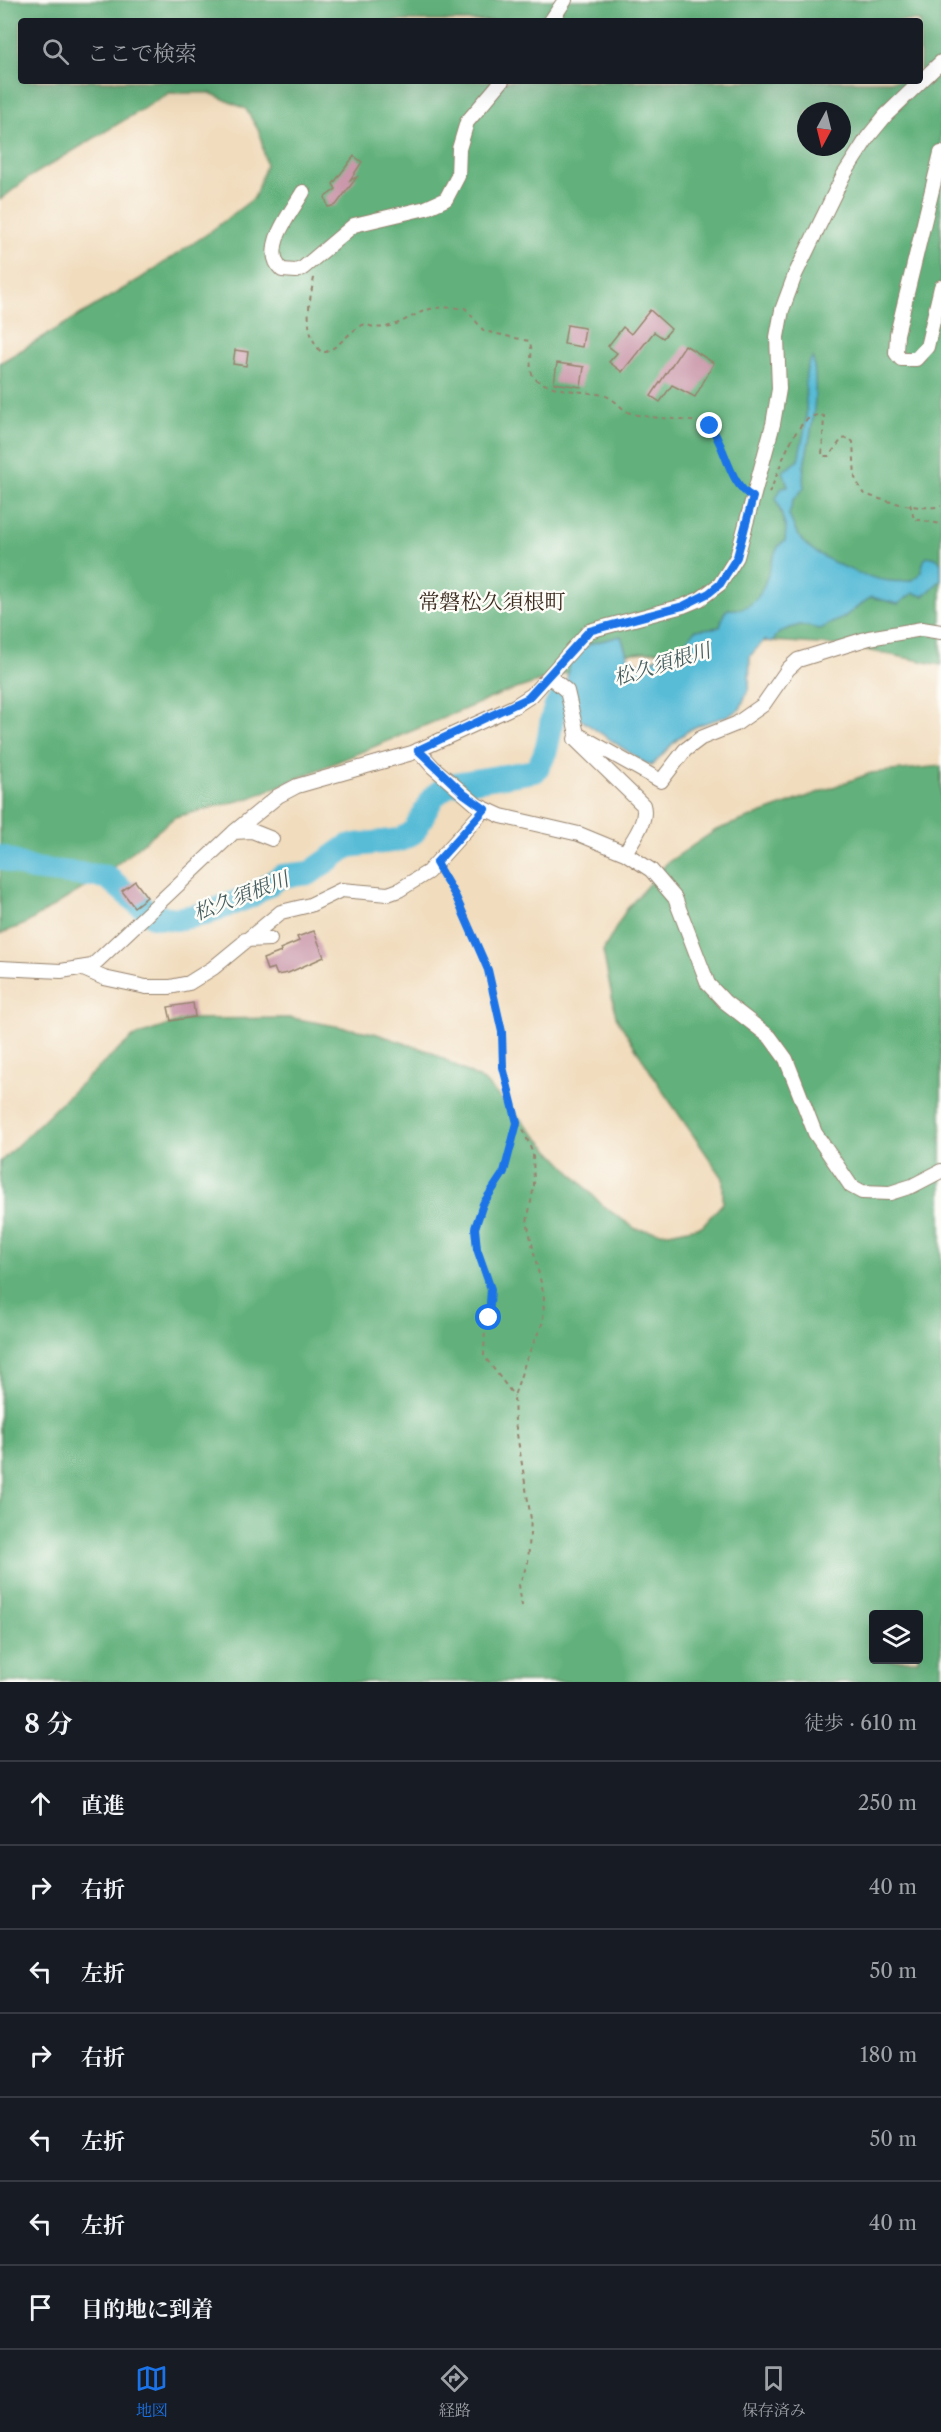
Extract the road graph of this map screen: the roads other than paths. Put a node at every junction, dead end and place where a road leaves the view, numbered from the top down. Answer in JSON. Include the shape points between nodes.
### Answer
{"nodes":[{"id":1,"x":565,"y":0,"type":"edge"},
{"id":2,"x":553,"y":18,"type":"edge"},
{"id":3,"x":941,"y":62,"type":"edge"},
{"id":4,"x":923,"y":79,"type":"edge"},
{"id":5,"x":499,"y":84,"type":"edge"},
{"id":6,"x":918,"y":84,"type":"edge"},
{"id":7,"x":941,"y":153,"type":"edge"},
{"id":8,"x":303,"y":192,"type":"dead end"},
{"id":9,"x":941,"y":287,"type":"edge"},
{"id":10,"x":941,"y":632,"type":"edge"},
{"id":11,"x":549,"y":676,"type":"junction"},
{"id":12,"x":574,"y":732,"type":"junction"},
{"id":13,"x":418,"y":750,"type":"junction"},
{"id":14,"x":485,"y":809,"type":"junction"},
{"id":15,"x":234,"y":832,"type":"junction"},
{"id":16,"x":272,"y":839,"type":"dead end"},
{"id":17,"x":626,"y":853,"type":"junction"},
{"id":18,"x":270,"y":939,"type":"dead end"},
{"id":19,"x":245,"y":940,"type":"junction"},
{"id":20,"x":0,"y":968,"type":"edge"},
{"id":21,"x":81,"y":968,"type":"junction"},
{"id":22,"x":941,"y":1171,"type":"edge"}],
"edges":[{"from":1,"to":2,"type":"street"},
{"from":3,"to":4,"type":"street"},
{"from":5,"to":8,"type":"street","via":[[467,122],[459,149],[458,176],[446,199],[426,208],[354,225],[296,271],[286,271],[277,265],[273,254],[276,239]]},
{"from":6,"to":11,"type":"street","via":[[868,137],[843,176],[795,275],[777,338],[778,404],[760,497],[737,557],[720,584],[700,599],[589,631]]},
{"from":7,"to":9,"type":"street","via":[[897,334],[896,353],[901,359],[916,359],[927,347]]},
{"from":10,"to":12,"type":"street","via":[[922,629],[870,638],[798,660],[763,705],[736,724],[701,738],[661,781]]},
{"from":11,"to":12,"type":"street","via":[[567,691]]},
{"from":11,"to":13,"type":"street","via":[[528,698]]},
{"from":12,"to":17,"type":"street","via":[[574,738],[643,805],[641,825]]},
{"from":13,"to":14,"type":"street"},
{"from":13,"to":15,"type":"street","via":[[297,786],[278,796]]},
{"from":14,"to":17,"type":"street","via":[[579,834]]},
{"from":14,"to":19,"type":"street","via":[[428,872],[392,893],[346,889],[310,905],[281,912]]},
{"from":15,"to":16,"type":"street","via":[[252,831]]},
{"from":15,"to":21,"type":"street","via":[[92,966]]},
{"from":17,"to":22,"type":"street","via":[[643,863],[675,898],[708,984],[781,1051],[816,1133],[851,1186],[862,1192],[890,1193]]},
{"from":18,"to":19,"type":"street"},
{"from":19,"to":21,"type":"street","via":[[206,973],[179,986],[146,987],[104,978]]},
{"from":20,"to":21,"type":"street"}]}
